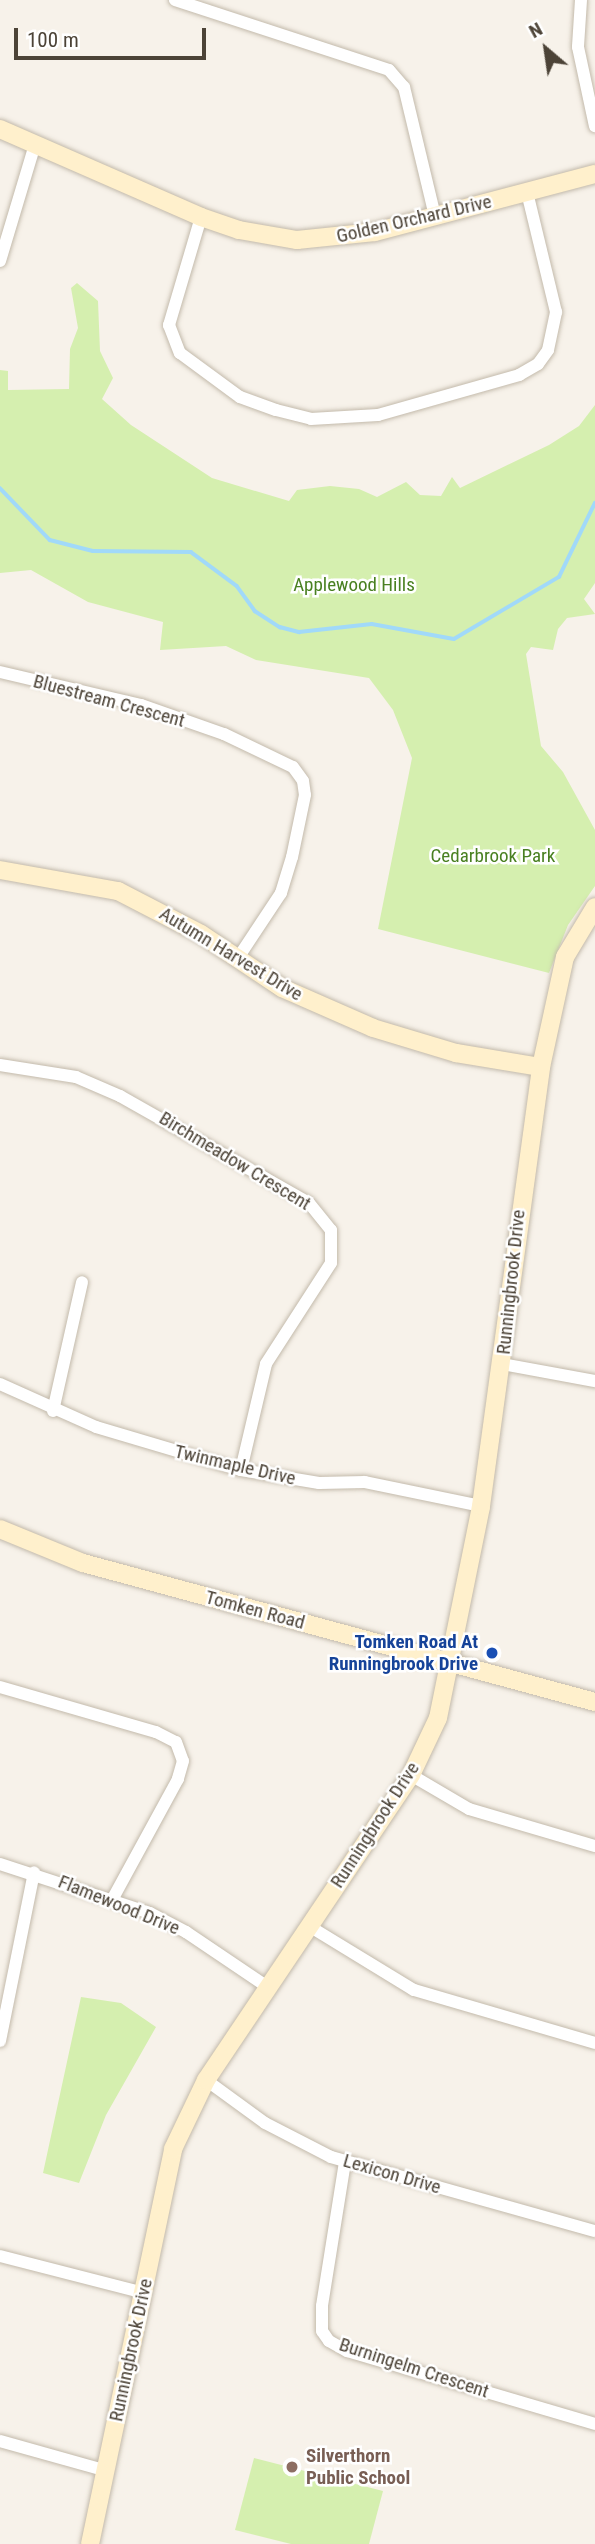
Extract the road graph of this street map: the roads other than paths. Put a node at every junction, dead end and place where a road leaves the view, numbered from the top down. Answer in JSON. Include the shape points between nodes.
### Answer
{"nodes":[{"id":1,"x":175,"y":0,"type":"edge"},
{"id":2,"x":581,"y":0,"type":"edge"},
{"id":3,"x":595,"y":126,"type":"edge"},
{"id":4,"x":0,"y":129,"type":"edge"},
{"id":5,"x":36,"y":144,"type":"junction"},
{"id":6,"x":595,"y":174,"type":"edge"},
{"id":7,"x":527,"y":192,"type":"junction"},
{"id":8,"x":435,"y":216,"type":"junction"},
{"id":9,"x":201,"y":218,"type":"junction"},
{"id":10,"x":0,"y":261,"type":"edge"},
{"id":11,"x":0,"y":672,"type":"edge"},
{"id":12,"x":0,"y":870,"type":"edge"},
{"id":13,"x":595,"y":907,"type":"edge"},
{"id":14,"x":238,"y":958,"type":"junction"},
{"id":15,"x":0,"y":1065,"type":"edge"},
{"id":16,"x":541,"y":1067,"type":"junction"},
{"id":17,"x":82,"y":1282,"type":"dead end"},
{"id":18,"x":502,"y":1364,"type":"junction"},
{"id":19,"x":595,"y":1381,"type":"edge"},
{"id":20,"x":0,"y":1384,"type":"edge"},
{"id":21,"x":53,"y":1411,"type":"junction"},
{"id":22,"x":242,"y":1470,"type":"junction"},
{"id":23,"x":481,"y":1506,"type":"junction"},
{"id":24,"x":0,"y":1529,"type":"edge"},
{"id":25,"x":449,"y":1663,"type":"junction"},
{"id":26,"x":0,"y":1687,"type":"edge"},
{"id":27,"x":595,"y":1702,"type":"edge"},
{"id":28,"x":411,"y":1775,"type":"junction"},
{"id":29,"x":595,"y":1846,"type":"edge"},
{"id":30,"x":0,"y":1864,"type":"edge"},
{"id":31,"x":34,"y":1872,"type":"junction"},
{"id":32,"x":113,"y":1898,"type":"junction"},
{"id":33,"x":309,"y":1926,"type":"junction"},
{"id":34,"x":266,"y":1986,"type":"junction"},
{"id":35,"x":0,"y":2041,"type":"edge"},
{"id":36,"x":595,"y":2043,"type":"edge"},
{"id":37,"x":206,"y":2080,"type":"junction"},
{"id":38,"x":345,"y":2162,"type":"junction"},
{"id":39,"x":595,"y":2231,"type":"edge"},
{"id":40,"x":0,"y":2256,"type":"edge"},
{"id":41,"x":145,"y":2293,"type":"junction"},
{"id":42,"x":595,"y":2424,"type":"edge"},
{"id":43,"x":0,"y":2441,"type":"edge"},
{"id":44,"x":104,"y":2470,"type":"junction"},
{"id":45,"x":90,"y":2544,"type":"edge"}],
"edges":[{"from":1,"to":8,"type":"street","via":[[389,70],[404,87]]},
{"from":2,"to":3,"type":"street","via":[[578,47]]},
{"from":4,"to":5,"type":"street","name":"Golden Orchard Drive"},
{"from":5,"to":9,"type":"street","name":"Golden Orchard Drive"},
{"from":5,"to":10,"type":"street"},
{"from":6,"to":7,"type":"street","name":"Golden Orchard Drive"},
{"from":7,"to":8,"type":"street","name":"Golden Orchard Drive"},
{"from":7,"to":9,"type":"street","via":[[556,312],[548,350],[538,363],[519,374],[378,415],[311,419],[276,410],[240,397],[180,353],[169,325]]},
{"from":8,"to":9,"type":"street","name":"Golden Orchard Drive","via":[[356,235],[297,240]]},
{"from":11,"to":14,"type":"street","name":"Bluestream Crescent","via":[[141,705],[224,734],[293,766],[303,781],[305,795],[292,857],[281,893]]},
{"from":12,"to":14,"type":"street","name":"Autumn Harvest Drive","via":[[118,891]]},
{"from":13,"to":16,"type":"street","name":"Runningbrook Drive","via":[[565,957]]},
{"from":14,"to":16,"type":"street","name":"Autumn Harvest Drive","via":[[282,988],[373,1028],[456,1053]]},
{"from":15,"to":22,"type":"street","name":"Birchmeadow Crescent","via":[[76,1077],[120,1096],[309,1203],[331,1230],[331,1263],[266,1364]]},
{"from":16,"to":18,"type":"street","name":"Runningbrook Drive","via":[[518,1210]]},
{"from":17,"to":21,"type":"street"},
{"from":18,"to":19,"type":"street"},
{"from":18,"to":23,"type":"street","name":"Runningbrook Drive"},
{"from":20,"to":21,"type":"street","name":"Twinmaple Drive"},
{"from":21,"to":22,"type":"street","name":"Twinmaple Drive"},
{"from":22,"to":23,"type":"street","name":"Twinmaple Drive","via":[[308,1482],[365,1482]]},
{"from":23,"to":25,"type":"street","name":"Runningbrook Drive"},
{"from":24,"to":25,"type":"street","name":"Tomken Road","via":[[83,1563]]},
{"from":25,"to":27,"type":"street","name":"Tomken Road"},
{"from":25,"to":28,"type":"street","name":"Runningbrook Drive","via":[[438,1718]]},
{"from":26,"to":32,"type":"street","via":[[156,1732],[176,1742],[183,1761],[178,1779]]},
{"from":28,"to":29,"type":"street","via":[[469,1810]]},
{"from":28,"to":33,"type":"street","name":"Runningbrook Drive"},
{"from":30,"to":31,"type":"street","name":"Flamewood Drive"},
{"from":31,"to":32,"type":"street","name":"Flamewood Drive"},
{"from":31,"to":35,"type":"street"},
{"from":32,"to":34,"type":"street","name":"Flamewood Drive","via":[[187,1932]]},
{"from":33,"to":34,"type":"street","name":"Runningbrook Drive"},
{"from":33,"to":36,"type":"street","via":[[414,1990]]},
{"from":34,"to":37,"type":"street","name":"Runningbrook Drive"},
{"from":37,"to":38,"type":"street","name":"Lexicon Drive","via":[[277,2130]]},
{"from":37,"to":41,"type":"street","name":"Runningbrook Drive","via":[[173,2149]]},
{"from":38,"to":39,"type":"street","name":"Lexicon Drive"},
{"from":38,"to":42,"type":"street","name":"Burningelm Crescent","via":[[322,2306],[322,2331],[329,2341],[347,2351]]},
{"from":40,"to":41,"type":"street"},
{"from":41,"to":44,"type":"street","name":"Runningbrook Drive"},
{"from":43,"to":44,"type":"street"},
{"from":44,"to":45,"type":"street","name":"Runningbrook Drive"}]}
